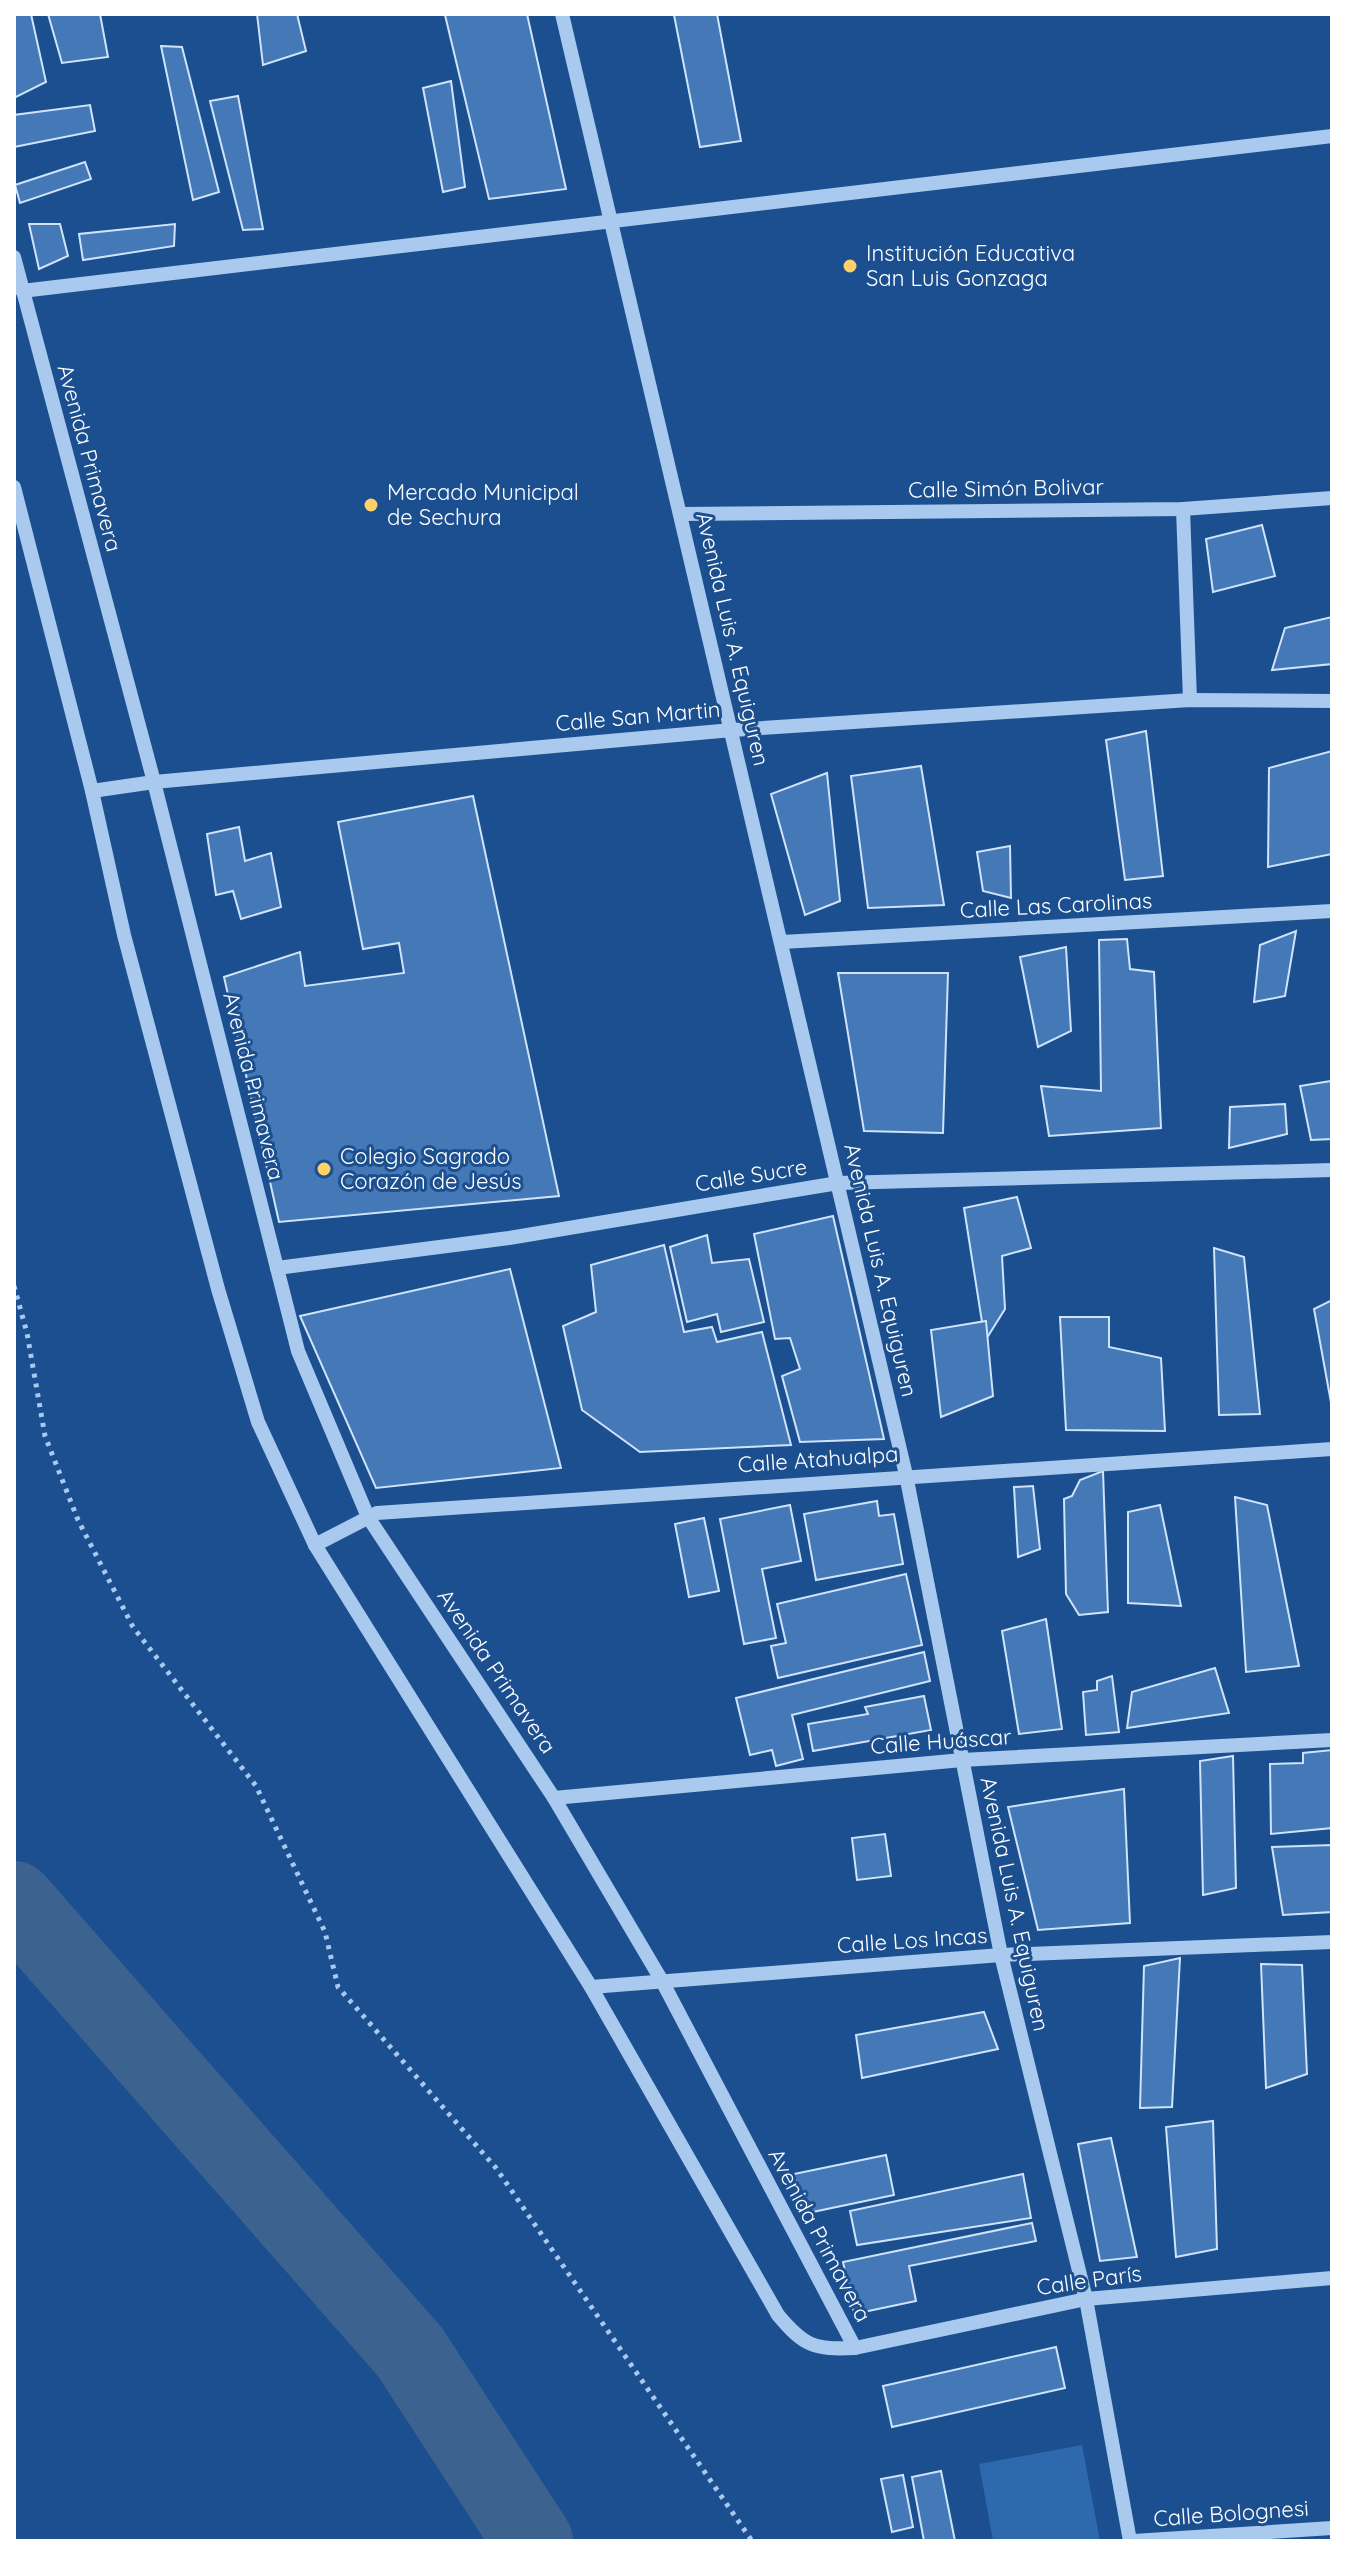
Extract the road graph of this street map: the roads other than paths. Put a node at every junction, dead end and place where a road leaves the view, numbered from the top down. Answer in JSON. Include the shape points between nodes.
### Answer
{"nodes":[{"id":1,"x":562,"y":14,"type":"edge"},
{"id":2,"x":1332,"y":136,"type":"edge"},
{"id":3,"x":611,"y":219,"type":"junction"},
{"id":4,"x":14,"y":257,"type":"edge"},
{"id":5,"x":22,"y":291,"type":"junction"},
{"id":6,"x":14,"y":487,"type":"edge"},
{"id":7,"x":1332,"y":498,"type":"edge"},
{"id":8,"x":1183,"y":509,"type":"junction"},
{"id":9,"x":681,"y":514,"type":"junction"},
{"id":10,"x":1190,"y":700,"type":"junction"},
{"id":11,"x":1332,"y":701,"type":"edge"},
{"id":12,"x":732,"y":730,"type":"junction"},
{"id":13,"x":154,"y":782,"type":"junction"},
{"id":14,"x":92,"y":791,"type":"junction"},
{"id":15,"x":1332,"y":911,"type":"edge"},
{"id":16,"x":782,"y":942,"type":"junction"},
{"id":17,"x":1332,"y":1170,"type":"edge"},
{"id":18,"x":838,"y":1183,"type":"junction"},
{"id":19,"x":277,"y":1268,"type":"junction"},
{"id":20,"x":1332,"y":1449,"type":"edge"},
{"id":21,"x":906,"y":1475,"type":"junction"},
{"id":22,"x":368,"y":1517,"type":"junction"},
{"id":23,"x":315,"y":1545,"type":"junction"},
{"id":24,"x":1332,"y":1740,"type":"edge"},
{"id":25,"x":962,"y":1760,"type":"junction"},
{"id":26,"x":554,"y":1798,"type":"junction"},
{"id":27,"x":1332,"y":1942,"type":"edge"},
{"id":28,"x":1001,"y":1955,"type":"junction"},
{"id":29,"x":662,"y":1981,"type":"junction"},
{"id":30,"x":591,"y":1987,"type":"junction"},
{"id":31,"x":1332,"y":2278,"type":"edge"},
{"id":32,"x":1086,"y":2299,"type":"junction"},
{"id":33,"x":855,"y":2348,"type":"junction"},
{"id":34,"x":1332,"y":2528,"type":"edge"},
{"id":35,"x":1132,"y":2541,"type":"edge"}],
"edges":[{"from":1,"to":3,"type":"street","name":"Avenida Luis A. Equiguren"},
{"from":2,"to":3,"type":"street"},
{"from":3,"to":5,"type":"street"},
{"from":3,"to":9,"type":"street","name":"Avenida Luis A. Equiguren"},
{"from":4,"to":5,"type":"street","name":"Avenida Primavera"},
{"from":5,"to":13,"type":"street","name":"Avenida Primavera"},
{"from":6,"to":14,"type":"street","name":"Avenida Primavera"},
{"from":7,"to":8,"type":"street","name":"Calle Simón Bolivar"},
{"from":8,"to":9,"type":"street","name":"Calle Simón Bolivar"},
{"from":8,"to":10,"type":"street"},
{"from":9,"to":12,"type":"street","name":"Avenida Luis A. Equiguren"},
{"from":10,"to":11,"type":"street","name":"Calle San Martin"},
{"from":10,"to":12,"type":"street","name":"Calle San Martin"},
{"from":12,"to":13,"type":"street","name":"Calle San Martin"},
{"from":12,"to":16,"type":"street","name":"Avenida Luis A. Equiguren"},
{"from":13,"to":14,"type":"street","name":"Calle San Martin"},
{"from":13,"to":19,"type":"street","name":"Avenida Primavera"},
{"from":14,"to":23,"type":"street","name":"Avenida Primavera","via":[[124,935],[218,1289],[258,1422]]},
{"from":15,"to":16,"type":"street","name":"Calle Las Carolinas"},
{"from":16,"to":18,"type":"street","name":"Avenida Luis A. Equiguren"},
{"from":17,"to":18,"type":"street","name":"Calle Sucre"},
{"from":18,"to":19,"type":"street","name":"Calle Sucre","via":[[509,1238]]},
{"from":18,"to":21,"type":"street","name":"Avenida Luis A. Equiguren"},
{"from":19,"to":22,"type":"street","name":"Avenida Primavera","via":[[298,1351]]},
{"from":20,"to":21,"type":"street","name":"Calle Atahualpa"},
{"from":21,"to":22,"type":"street","name":"Calle Atahualpa"},
{"from":21,"to":25,"type":"street","name":"Avenida Luis A. Equiguren"},
{"from":22,"to":23,"type":"street","name":"Calle Atahualpa"},
{"from":22,"to":26,"type":"street","name":"Avenida Primavera"},
{"from":23,"to":30,"type":"street","name":"Avenida Primavera"},
{"from":24,"to":25,"type":"street","name":"Calle Huáscar"},
{"from":25,"to":26,"type":"street","name":"Calle Huáscar"},
{"from":25,"to":28,"type":"street","name":"Avenida Luis A. Equiguren"},
{"from":26,"to":29,"type":"street","name":"Avenida Primavera"},
{"from":27,"to":28,"type":"street","name":"Calle Los Incas"},
{"from":28,"to":29,"type":"street","name":"Calle Los Incas"},
{"from":28,"to":32,"type":"street","name":"Avenida Luis A. Equiguren"},
{"from":29,"to":30,"type":"street","name":"Calle Los Incas"},
{"from":29,"to":33,"type":"street","name":"Avenida Primavera"},
{"from":30,"to":33,"type":"street","name":"Avenida Primavera","via":[[778,2315],[807,2344]]},
{"from":31,"to":32,"type":"street","name":"Calle París"},
{"from":32,"to":33,"type":"street","name":"Calle París"},
{"from":32,"to":35,"type":"street","name":"Avenida Luis A. Equiguren"},
{"from":34,"to":35,"type":"street","name":"Calle Bolognesi"}]}
